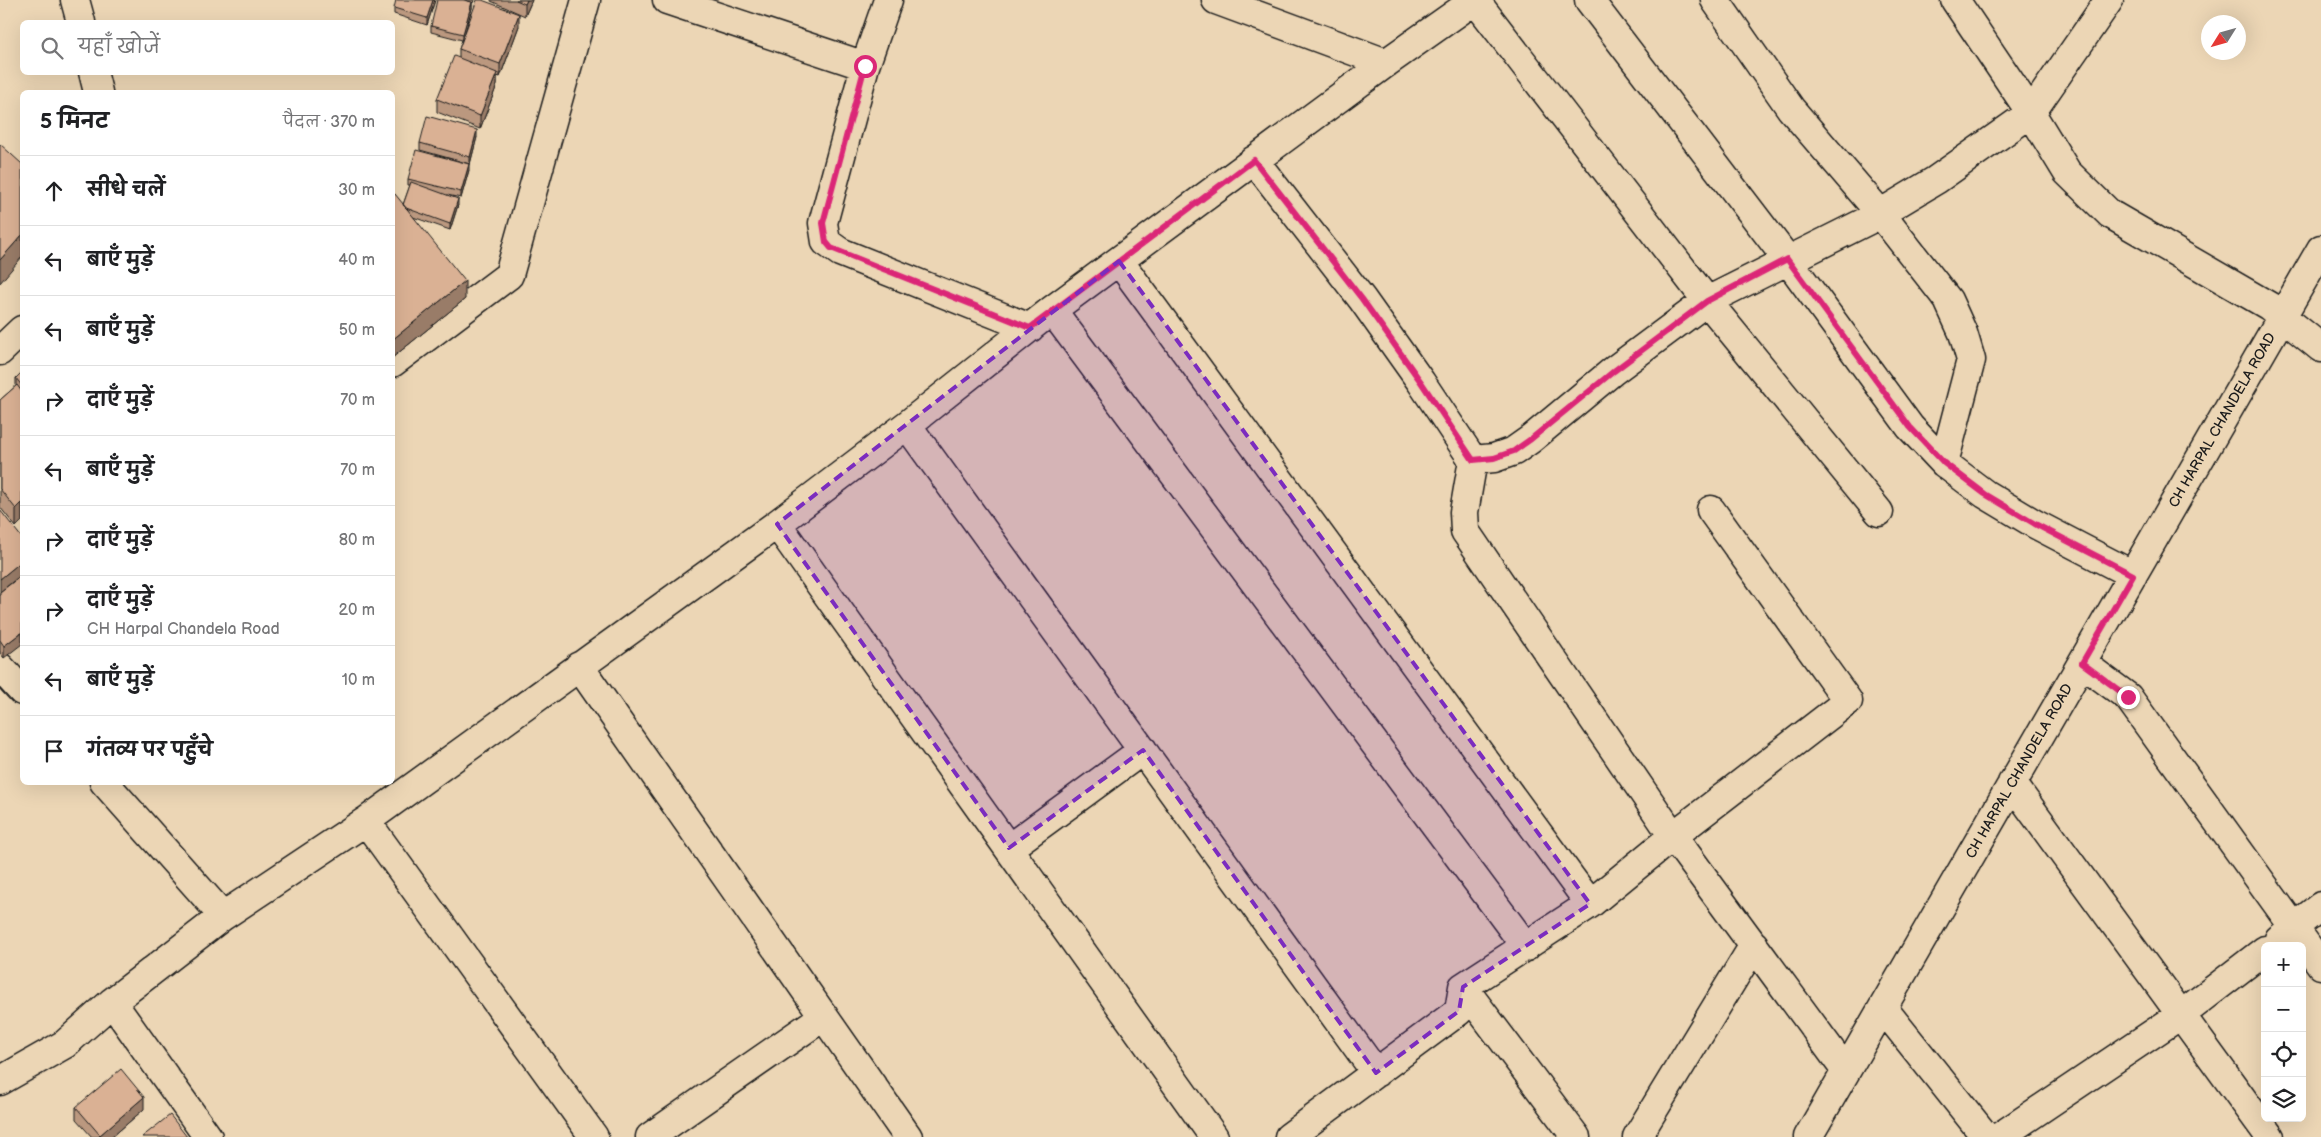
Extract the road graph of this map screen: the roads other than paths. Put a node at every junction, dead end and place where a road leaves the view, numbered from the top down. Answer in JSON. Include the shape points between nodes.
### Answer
{"nodes":[{"id":1,"x":75,"y":0,"type":"edge"},
{"id":2,"x":586,"y":0,"type":"edge"},
{"id":3,"x":667,"y":0,"type":"edge"},
{"id":4,"x":888,"y":0,"type":"edge"},
{"id":5,"x":1216,"y":0,"type":"edge"},
{"id":6,"x":1475,"y":0,"type":"edge"},
{"id":7,"x":1589,"y":0,"type":"edge"},
{"id":8,"x":1715,"y":0,"type":"edge"},
{"id":9,"x":1955,"y":0,"type":"edge"},
{"id":10,"x":2109,"y":0,"type":"edge"},
{"id":11,"x":80,"y":20,"type":"edge"},
{"id":12,"x":1386,"y":63,"type":"junction"},
{"id":13,"x":865,"y":66,"type":"junction"},
{"id":14,"x":94,"y":75,"type":"edge"},
{"id":15,"x":98,"y":90,"type":"edge"},
{"id":16,"x":2031,"y":113,"type":"junction"},
{"id":17,"x":1254,"y":160,"type":"junction"},
{"id":18,"x":1880,"y":213,"type":"junction"},
{"id":19,"x":2321,"y":249,"type":"edge"},
{"id":20,"x":1787,"y":259,"type":"junction"},
{"id":21,"x":1119,"y":261,"type":"junction"},
{"id":22,"x":1707,"y":301,"type":"junction"},
{"id":23,"x":1052,"y":310,"type":"junction"},
{"id":24,"x":2282,"y":317,"type":"junction"},
{"id":25,"x":1030,"y":328,"type":"junction"},
{"id":26,"x":20,"y":332,"type":"edge"},
{"id":27,"x":2321,"y":348,"type":"edge"},
{"id":28,"x":0,"y":351,"type":"edge"},
{"id":29,"x":395,"y":362,"type":"edge"},
{"id":30,"x":907,"y":425,"type":"junction"},
{"id":31,"x":1473,"y":460,"type":"junction"},
{"id":32,"x":1944,"y":463,"type":"junction"},
{"id":33,"x":1711,"y":510,"type":"dead end"},
{"id":34,"x":1879,"y":512,"type":"dead end"},
{"id":35,"x":777,"y":524,"type":"junction"},
{"id":36,"x":2133,"y":575,"type":"junction"},
{"id":37,"x":2082,"y":663,"type":"junction"},
{"id":38,"x":579,"y":666,"type":"junction"},
{"id":39,"x":1143,"y":750,"type":"junction"},
{"id":40,"x":2012,"y":783,"type":"junction"},
{"id":41,"x":107,"y":785,"type":"edge"},
{"id":42,"x":366,"y":821,"type":"junction"},
{"id":43,"x":1673,"y":836,"type":"junction"},
{"id":44,"x":1009,"y":848,"type":"junction"},
{"id":45,"x":1590,"y":904,"type":"junction"},
{"id":46,"x":2321,"y":906,"type":"edge"},
{"id":47,"x":223,"y":916,"type":"junction"},
{"id":48,"x":2294,"y":928,"type":"junction"},
{"id":49,"x":2275,"y":942,"type":"edge"},
{"id":50,"x":1754,"y":944,"type":"junction"},
{"id":51,"x":1526,"y":947,"type":"junction"},
{"id":52,"x":2261,"y":953,"type":"edge"},
{"id":53,"x":2321,"y":965,"type":"edge"},
{"id":54,"x":1463,"y":988,"type":"junction"},
{"id":55,"x":112,"y":1002,"type":"junction"},
{"id":56,"x":1883,"y":1008,"type":"junction"},
{"id":57,"x":2182,"y":1014,"type":"junction"},
{"id":58,"x":824,"y":1016,"type":"junction"},
{"id":59,"x":1846,"y":1071,"type":"junction"},
{"id":60,"x":1376,"y":1073,"type":"junction"},
{"id":61,"x":0,"y":1081,"type":"edge"},
{"id":62,"x":208,"y":1137,"type":"edge"},
{"id":63,"x":594,"y":1137,"type":"edge"},
{"id":64,"x":650,"y":1137,"type":"edge"},
{"id":65,"x":908,"y":1137,"type":"edge"},
{"id":66,"x":1214,"y":1137,"type":"edge"},
{"id":67,"x":1289,"y":1137,"type":"edge"},
{"id":68,"x":1576,"y":1137,"type":"edge"},
{"id":69,"x":1637,"y":1137,"type":"edge"},
{"id":70,"x":1808,"y":1137,"type":"edge"},
{"id":71,"x":1986,"y":1137,"type":"edge"},
{"id":72,"x":1999,"y":1137,"type":"edge"},
{"id":73,"x":2270,"y":1137,"type":"edge"}],
"edges":[{"from":1,"to":11,"type":"street"},
{"from":2,"to":29,"type":"street","via":[[510,275]]},
{"from":3,"to":13,"type":"street"},
{"from":4,"to":13,"type":"street"},
{"from":5,"to":12,"type":"street"},
{"from":6,"to":12,"type":"street"},
{"from":6,"to":22,"type":"street"},
{"from":7,"to":20,"type":"street"},
{"from":8,"to":18,"type":"street","via":[[1790,109]]},
{"from":9,"to":16,"type":"street"},
{"from":10,"to":16,"type":"street"},
{"from":12,"to":17,"type":"street"},
{"from":13,"to":25,"type":"street","via":[[823,223],[826,242],[840,252]]},
{"from":14,"to":15,"type":"street"},
{"from":16,"to":18,"type":"street","via":[[1936,180]]},
{"from":16,"to":24,"type":"street","via":[[2067,172],[2110,214],[2269,306]]},
{"from":17,"to":21,"type":"street"},
{"from":17,"to":31,"type":"street","via":[[1362,299]]},
{"from":18,"to":20,"type":"street"},
{"from":18,"to":32,"type":"street","via":[[1948,300],[1971,360]]},
{"from":19,"to":24,"type":"street","name":"CH HARPAL CHANDELA ROAD"},
{"from":20,"to":22,"type":"street"},
{"from":20,"to":32,"type":"street","via":[[1910,427]]},
{"from":21,"to":23,"type":"street"},
{"from":21,"to":45,"type":"street"},
{"from":22,"to":31,"type":"street","via":[[1531,439],[1508,453]]},
{"from":22,"to":34,"type":"street"},
{"from":23,"to":25,"type":"street"},
{"from":23,"to":51,"type":"street"},
{"from":24,"to":27,"type":"street"},
{"from":24,"to":36,"type":"street","name":"CH HARPAL CHANDELA ROAD"},
{"from":25,"to":30,"type":"street"},
{"from":26,"to":28,"type":"street"},
{"from":30,"to":35,"type":"street"},
{"from":30,"to":39,"type":"street"},
{"from":31,"to":43,"type":"street","via":[[1464,512],[1465,531]]},
{"from":32,"to":36,"type":"street","via":[[1985,494],[2035,524]]},
{"from":33,"to":43,"type":"street","via":[[1848,701]]},
{"from":35,"to":38,"type":"street"},
{"from":35,"to":44,"type":"street"},
{"from":36,"to":37,"type":"street","name":"CH HARPAL CHANDELA ROAD"},
{"from":37,"to":40,"type":"street","name":"CH HARPAL CHANDELA ROAD"},
{"from":37,"to":48,"type":"street","via":[[2128,697]]},
{"from":38,"to":42,"type":"street"},
{"from":38,"to":58,"type":"street"},
{"from":39,"to":44,"type":"street"},
{"from":39,"to":60,"type":"street"},
{"from":40,"to":56,"type":"street","name":"CH HARPAL CHANDELA ROAD"},
{"from":40,"to":57,"type":"street"},
{"from":41,"to":47,"type":"street"},
{"from":42,"to":47,"type":"street"},
{"from":42,"to":63,"type":"street"},
{"from":43,"to":45,"type":"street"},
{"from":43,"to":50,"type":"street"},
{"from":44,"to":66,"type":"street"},
{"from":45,"to":51,"type":"street"},
{"from":46,"to":48,"type":"street"},
{"from":47,"to":55,"type":"street"},
{"from":48,"to":49,"type":"street"},
{"from":48,"to":53,"type":"street"},
{"from":50,"to":59,"type":"street"},
{"from":50,"to":69,"type":"street"},
{"from":51,"to":54,"type":"street"},
{"from":52,"to":57,"type":"street"},
{"from":54,"to":60,"type":"street","via":[[1459,1012]]},
{"from":54,"to":68,"type":"street"},
{"from":55,"to":61,"type":"street","via":[[65,1044]]},
{"from":55,"to":62,"type":"street","via":[[176,1115]]},
{"from":56,"to":59,"type":"street","name":"CH HARPAL CHANDELA ROAD"},
{"from":56,"to":71,"type":"street"},
{"from":57,"to":72,"type":"street"},
{"from":57,"to":73,"type":"street"},
{"from":58,"to":64,"type":"street"},
{"from":58,"to":65,"type":"street"},
{"from":59,"to":70,"type":"street","name":"CH HARPAL CHANDELA ROAD"},
{"from":60,"to":67,"type":"street"}]}
